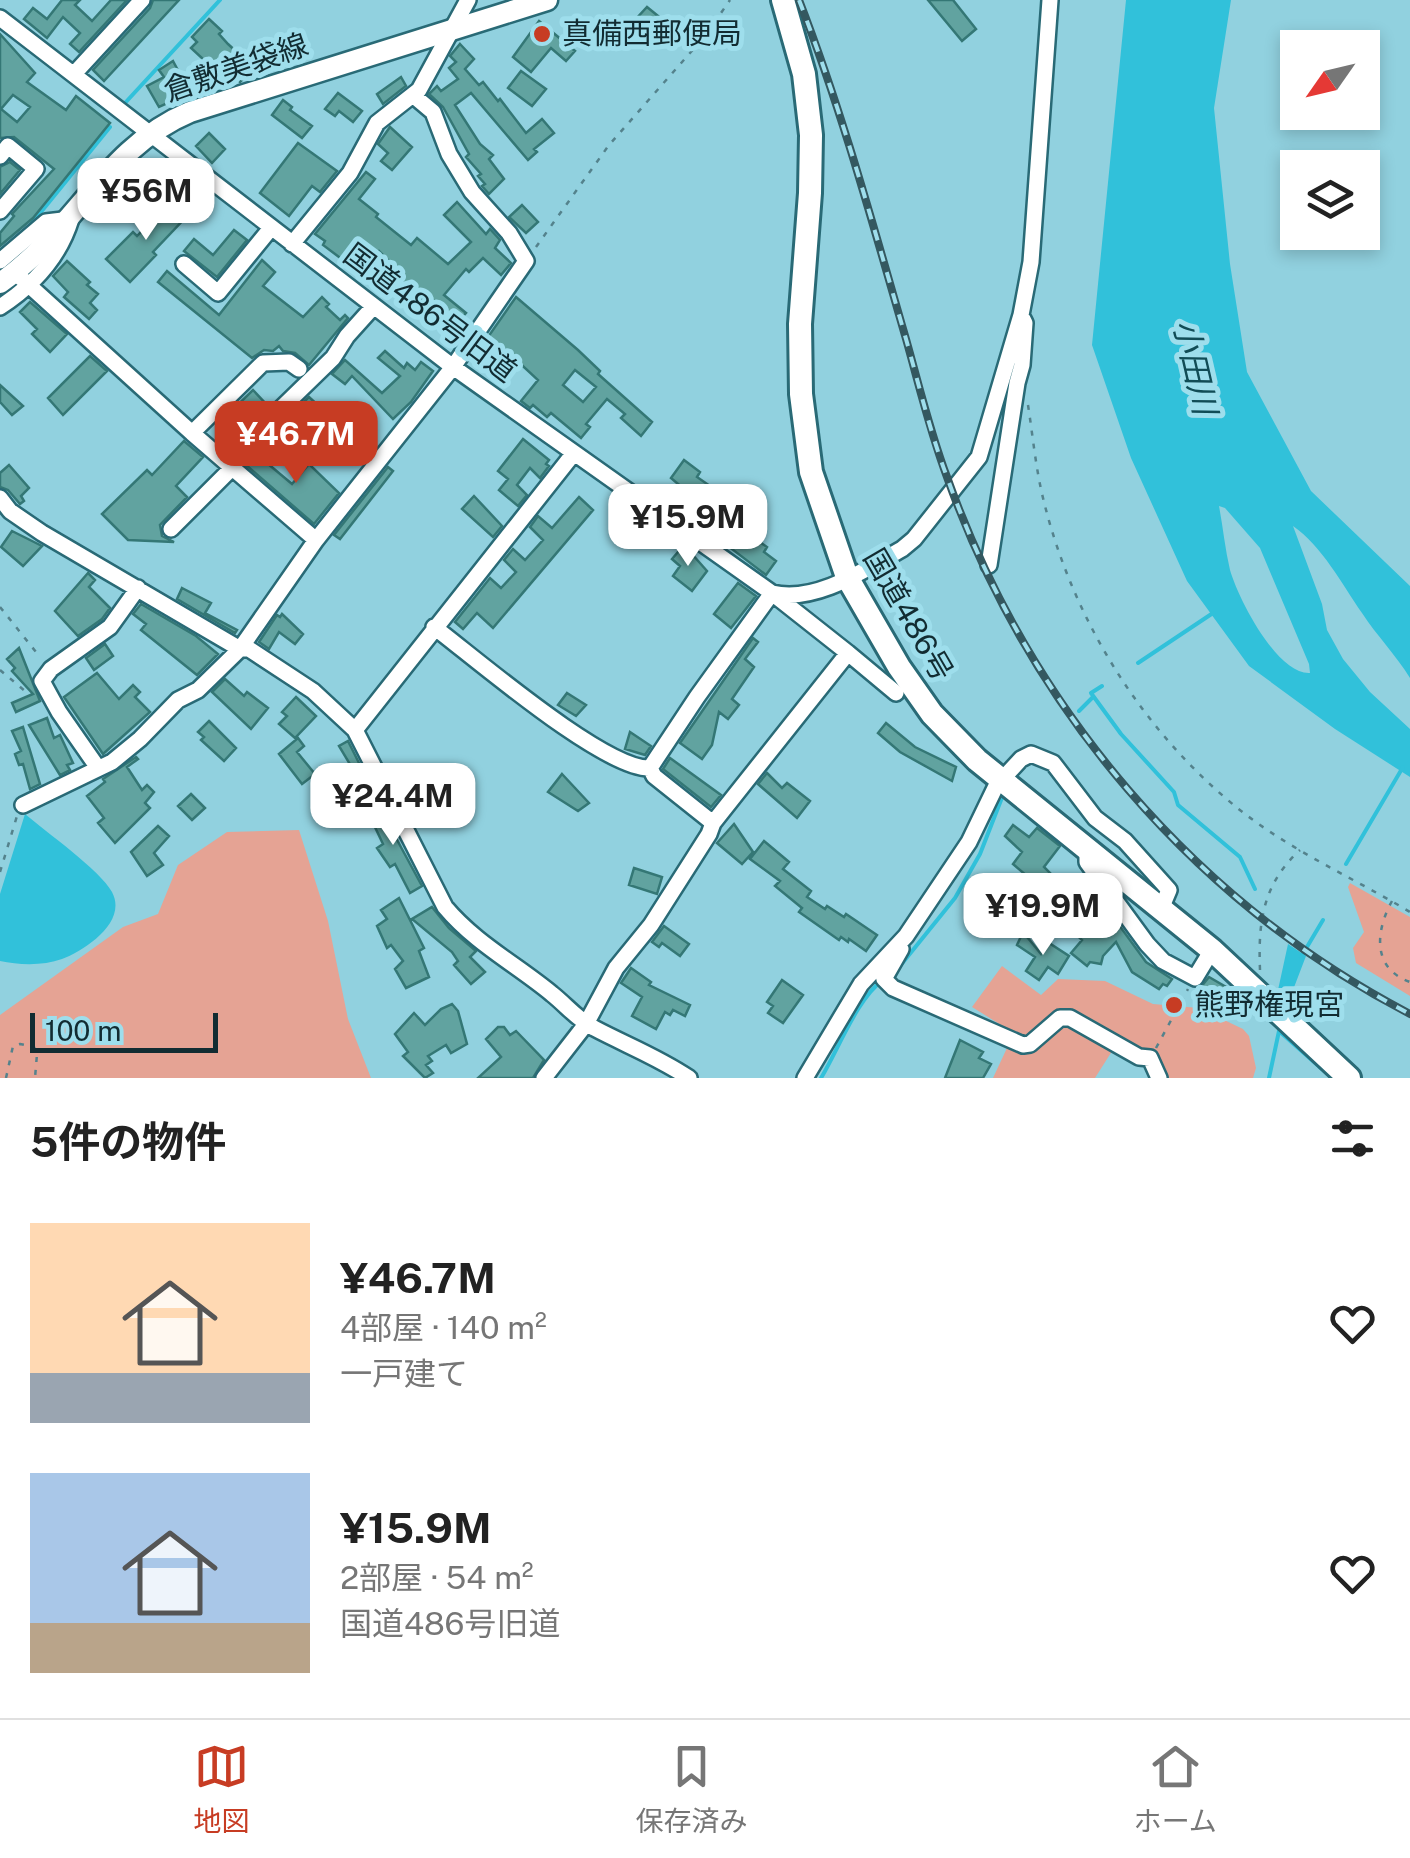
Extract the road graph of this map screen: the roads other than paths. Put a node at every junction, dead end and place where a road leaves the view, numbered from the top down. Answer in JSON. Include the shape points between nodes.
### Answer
{"nodes":[{"id":1,"x":142,"y":0,"type":"edge"},
{"id":2,"x":468,"y":0,"type":"edge"},
{"id":3,"x":546,"y":0,"type":"edge"},
{"id":4,"x":783,"y":0,"type":"edge"},
{"id":5,"x":1050,"y":0,"type":"edge"},
{"id":6,"x":0,"y":18,"type":"edge"},
{"id":7,"x":452,"y":28,"type":"junction"},
{"id":8,"x":74,"y":74,"type":"junction"},
{"id":9,"x":414,"y":96,"type":"junction"},
{"id":10,"x":149,"y":132,"type":"junction"},
{"id":11,"x":0,"y":156,"type":"edge"},
{"id":12,"x":0,"y":211,"type":"edge"},
{"id":13,"x":71,"y":219,"type":"junction"},
{"id":14,"x":271,"y":228,"type":"junction"},
{"id":15,"x":292,"y":244,"type":"junction"},
{"id":16,"x":184,"y":264,"type":"dead end"},
{"id":17,"x":2,"y":266,"type":"edge"},
{"id":18,"x":26,"y":282,"type":"junction"},
{"id":19,"x":374,"y":306,"type":"junction"},
{"id":20,"x":0,"y":308,"type":"edge"},
{"id":21,"x":1020,"y":315,"type":"junction"},
{"id":22,"x":1022,"y":365,"type":"junction"},
{"id":23,"x":453,"y":366,"type":"junction"},
{"id":24,"x":299,"y":370,"type":"dead end"},
{"id":25,"x":1026,"y":383,"type":"road end"},
{"id":26,"x":192,"y":434,"type":"junction"},
{"id":27,"x":574,"y":453,"type":"junction"},
{"id":28,"x":232,"y":468,"type":"junction"},
{"id":29,"x":0,"y":498,"type":"edge"},
{"id":30,"x":170,"y":529,"type":"dead end"},
{"id":31,"x":316,"y":540,"type":"junction"},
{"id":32,"x":989,"y":565,"type":"dead end"},
{"id":33,"x":847,"y":577,"type":"junction"},
{"id":34,"x":138,"y":588,"type":"junction"},
{"id":35,"x":772,"y":593,"type":"junction"},
{"id":36,"x":434,"y":626,"type":"junction"},
{"id":37,"x":240,"y":649,"type":"junction"},
{"id":38,"x":848,"y":653,"type":"junction"},
{"id":39,"x":896,"y":693,"type":"dead end"},
{"id":40,"x":355,"y":730,"type":"junction"},
{"id":41,"x":98,"y":768,"type":"junction"},
{"id":42,"x":650,"y":768,"type":"junction"},
{"id":43,"x":1000,"y":780,"type":"junction"},
{"id":44,"x":22,"y":805,"type":"road end"},
{"id":45,"x":714,"y":824,"type":"junction"},
{"id":46,"x":1087,"y":848,"type":"junction"},
{"id":47,"x":1161,"y":908,"type":"junction"},
{"id":48,"x":906,"y":936,"type":"junction"},
{"id":49,"x":1212,"y":950,"type":"junction"},
{"id":50,"x":586,"y":1024,"type":"junction"},
{"id":51,"x":544,"y":1078,"type":"edge"},
{"id":52,"x":689,"y":1078,"type":"edge"},
{"id":53,"x":805,"y":1078,"type":"edge"},
{"id":54,"x":1158,"y":1078,"type":"edge"},
{"id":55,"x":1349,"y":1078,"type":"edge"}],
"edges":[{"from":1,"to":8,"type":"street"},
{"from":2,"to":7,"type":"street"},
{"from":3,"to":7,"type":"main road","name":"倉敷美袋線"},
{"from":4,"to":33,"type":"highway","name":"国道486号","via":[[804,74],[811,135],[801,394],[811,472]]},
{"from":5,"to":21,"type":"street","via":[[1031,262]]},
{"from":6,"to":8,"type":"street","name":"国道486号旧道"},
{"from":7,"to":9,"type":"street"},
{"from":7,"to":10,"type":"main road","name":"倉敷美袋線","via":[[190,112]]},
{"from":8,"to":10,"type":"street","name":"国道486号旧道"},
{"from":9,"to":15,"type":"street","via":[[378,123],[350,172]]},
{"from":9,"to":23,"type":"street","via":[[434,112],[448,154],[526,260]]},
{"from":10,"to":13,"type":"main road","name":"倉敷美袋線"},
{"from":10,"to":14,"type":"street","name":"国道486号旧道"},
{"from":11,"to":12,"type":"street","via":[[8,146],[36,169]]},
{"from":13,"to":17,"type":"main road","name":"倉敷美袋線","via":[[36,256]]},
{"from":13,"to":18,"type":"street","via":[[62,247]]},
{"from":14,"to":15,"type":"street","name":"国道486号旧道"},
{"from":14,"to":16,"type":"street","via":[[218,292]]},
{"from":15,"to":19,"type":"street","name":"国道486号旧道"},
{"from":18,"to":20,"type":"street"},
{"from":18,"to":26,"type":"street"},
{"from":19,"to":23,"type":"street","name":"国道486号旧道"},
{"from":19,"to":28,"type":"street"},
{"from":21,"to":22,"type":"street","via":[[1026,322]]},
{"from":21,"to":33,"type":"street","via":[[971,470],[914,539]]},
{"from":22,"to":25,"type":"street"},
{"from":22,"to":32,"type":"street"},
{"from":23,"to":27,"type":"street","name":"国道486号旧道"},
{"from":23,"to":31,"type":"street"},
{"from":24,"to":26,"type":"street","via":[[289,362],[264,363]]},
{"from":26,"to":28,"type":"street"},
{"from":27,"to":35,"type":"street","name":"国道486号旧道"},
{"from":27,"to":36,"type":"street"},
{"from":28,"to":30,"type":"street"},
{"from":28,"to":31,"type":"street"},
{"from":29,"to":34,"type":"street","via":[[42,533]]},
{"from":31,"to":37,"type":"street"},
{"from":33,"to":35,"type":"street","via":[[806,594]]},
{"from":33,"to":43,"type":"highway","name":"国道486号","via":[[932,714]]},
{"from":34,"to":37,"type":"street"},
{"from":34,"to":41,"type":"street","via":[[110,626],[46,675],[59,712]]},
{"from":35,"to":38,"type":"street","name":"国道486号旧道"},
{"from":35,"to":42,"type":"street"},
{"from":36,"to":40,"type":"street"},
{"from":36,"to":42,"type":"street","via":[[592,747]]},
{"from":37,"to":40,"type":"street","via":[[249,648],[313,691]]},
{"from":37,"to":41,"type":"street"},
{"from":38,"to":39,"type":"street","name":"国道486号旧道"},
{"from":38,"to":45,"type":"street"},
{"from":40,"to":50,"type":"street","via":[[445,907]]},
{"from":41,"to":44,"type":"street"},
{"from":42,"to":45,"type":"street"},
{"from":43,"to":46,"type":"highway","name":"国道486号"},
{"from":43,"to":47,"type":"street","via":[[1031,754],[1053,763],[1095,818],[1170,890]]},
{"from":43,"to":48,"type":"street","via":[[969,842]]},
{"from":45,"to":50,"type":"street"},
{"from":46,"to":47,"type":"highway","name":"国道486号"},
{"from":46,"to":49,"type":"street","via":[[1087,862],[1162,961],[1195,978]]},
{"from":47,"to":49,"type":"highway","name":"国道486号"},
{"from":48,"to":53,"type":"street","via":[[862,984]]},
{"from":48,"to":54,"type":"street","via":[[884,980],[1023,1045],[1070,1018],[1150,1058]]},
{"from":49,"to":55,"type":"highway","name":"国道486号"},
{"from":50,"to":51,"type":"street"},
{"from":50,"to":52,"type":"street"}]}
